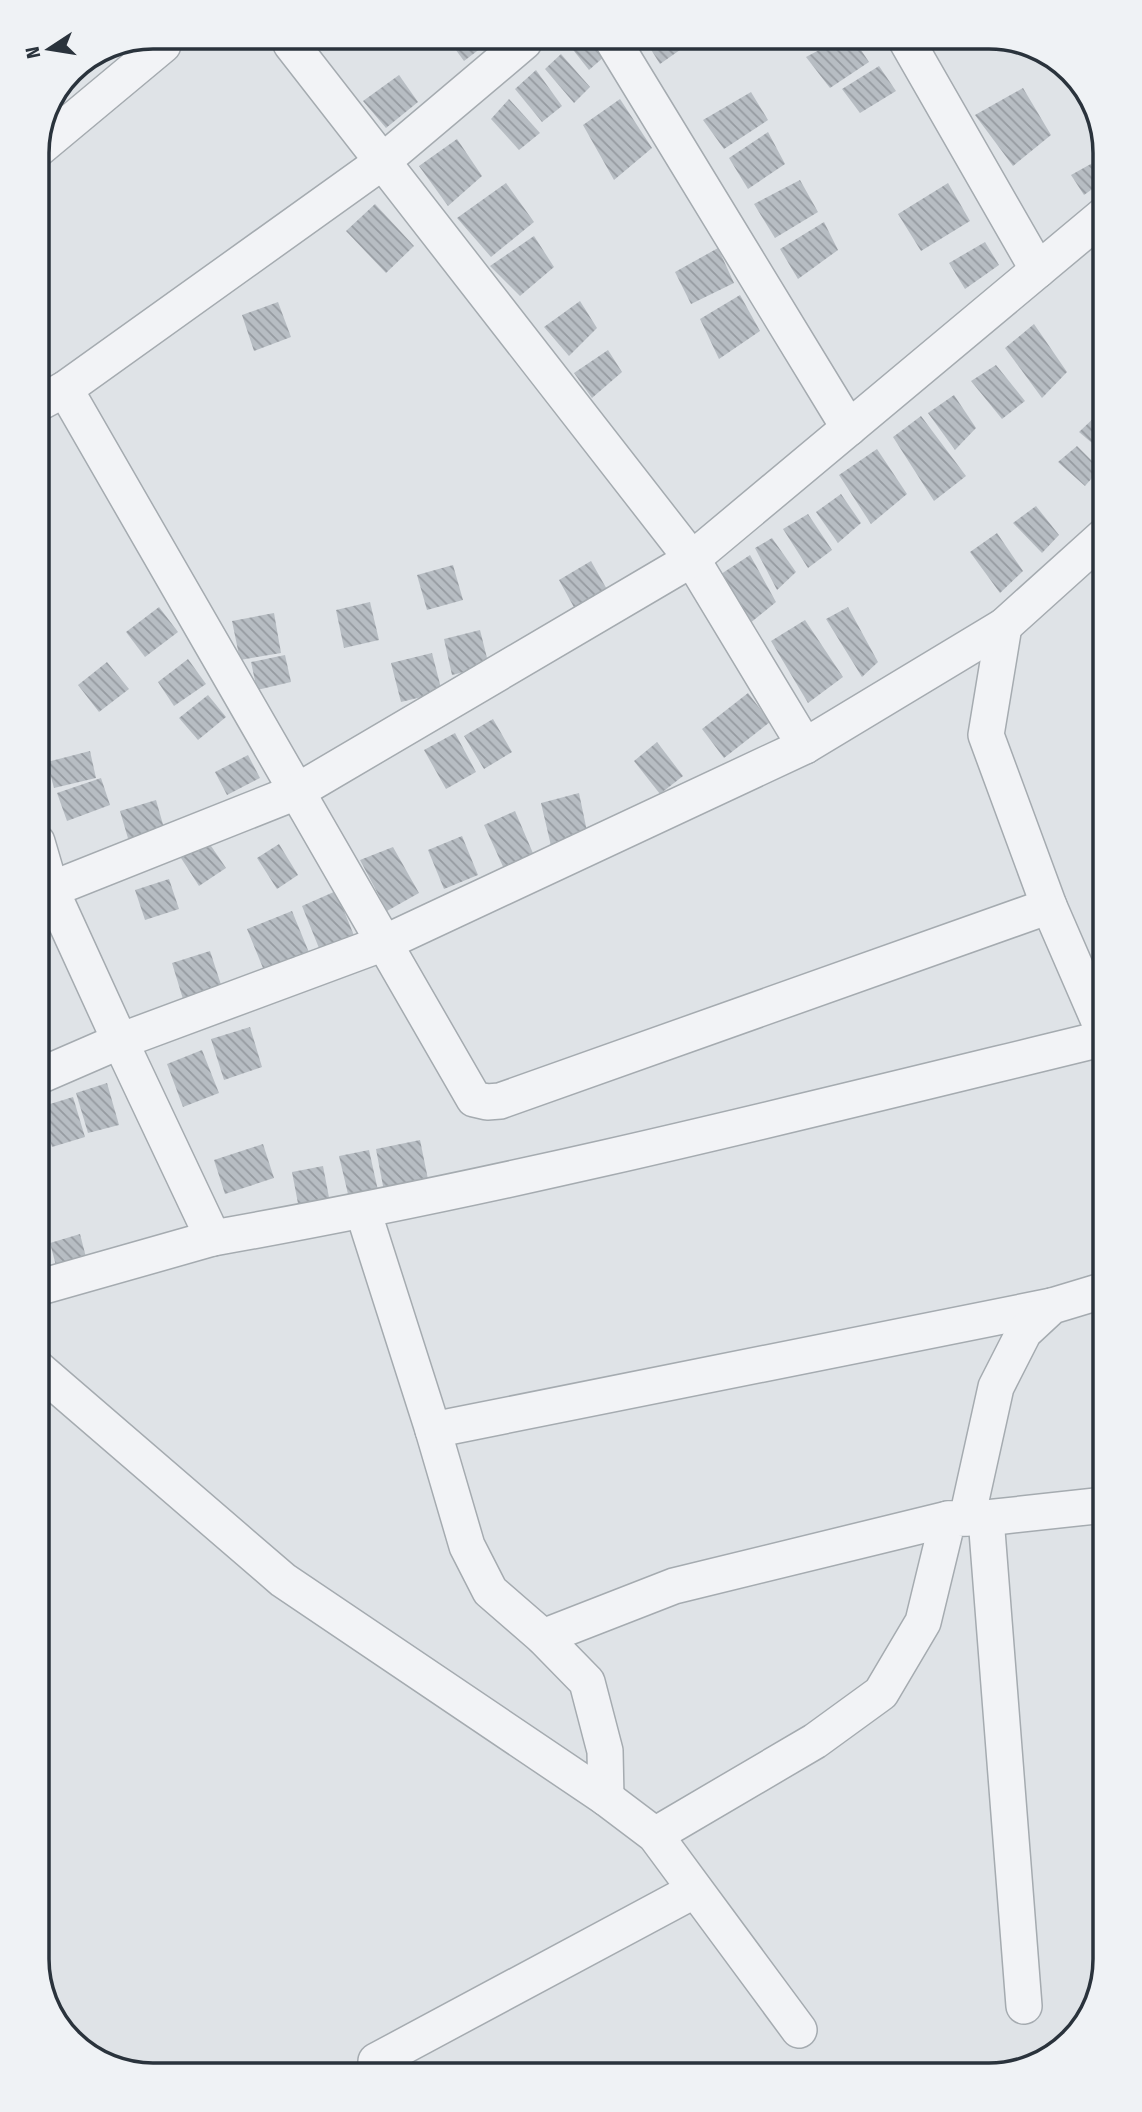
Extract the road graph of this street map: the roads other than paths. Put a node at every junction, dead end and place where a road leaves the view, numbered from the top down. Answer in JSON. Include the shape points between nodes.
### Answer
{"nodes":[{"id":1,"x":158,"y":49,"type":"edge"},
{"id":2,"x":295,"y":49,"type":"edge"},
{"id":3,"x":515,"y":49,"type":"edge"},
{"id":4,"x":617,"y":49,"type":"edge"},
{"id":5,"x":911,"y":49,"type":"edge"},
{"id":6,"x":51,"y":139,"type":"edge"},
{"id":7,"x":382,"y":162,"type":"junction"},
{"id":8,"x":1093,"y":224,"type":"edge"},
{"id":9,"x":1038,"y":270,"type":"junction"},
{"id":10,"x":51,"y":396,"type":"edge"},
{"id":11,"x":849,"y":428,"type":"junction"},
{"id":12,"x":1093,"y":546,"type":"edge"},
{"id":13,"x":692,"y":559,"type":"junction"},
{"id":14,"x":1004,"y":626,"type":"junction"},
{"id":15,"x":805,"y":746,"type":"junction"},
{"id":16,"x":296,"y":792,"type":"junction"},
{"id":17,"x":49,"y":890,"type":"edge"},
{"id":18,"x":49,"y":902,"type":"edge"},
{"id":19,"x":1049,"y":906,"type":"junction"},
{"id":20,"x":384,"y":943,"type":"junction"},
{"id":21,"x":1093,"y":1009,"type":"edge"},
{"id":22,"x":1093,"y":1040,"type":"edge"},
{"id":23,"x":120,"y":1041,"type":"junction"},
{"id":24,"x":49,"y":1071,"type":"edge"},
{"id":25,"x":363,"y":1211,"type":"junction"},
{"id":26,"x":213,"y":1238,"type":"junction"},
{"id":27,"x":49,"y":1285,"type":"edge"},
{"id":28,"x":1093,"y":1294,"type":"edge"},
{"id":29,"x":1052,"y":1306,"type":"junction"},
{"id":30,"x":49,"y":1378,"type":"edge"},
{"id":31,"x":433,"y":1430,"type":"junction"},
{"id":32,"x":1093,"y":1505,"type":"edge"},
{"id":33,"x":967,"y":1518,"type":"junction"},
{"id":34,"x":543,"y":1637,"type":"junction"},
{"id":35,"x":606,"y":1798,"type":"junction"},
{"id":36,"x":655,"y":1835,"type":"junction"},
{"id":37,"x":695,"y":1890,"type":"junction"},
{"id":38,"x":1024,"y":2006,"type":"dead end"},
{"id":39,"x":799,"y":2030,"type":"dead end"},
{"id":40,"x":376,"y":2061,"type":"dead end"}],
"edges":[{"from":1,"to":6,"type":"street"},
{"from":2,"to":7,"type":"street"},
{"from":3,"to":7,"type":"street"},
{"from":4,"to":11,"type":"street"},
{"from":5,"to":9,"type":"street"},
{"from":7,"to":10,"type":"street"},
{"from":7,"to":13,"type":"street"},
{"from":8,"to":9,"type":"street"},
{"from":9,"to":11,"type":"street"},
{"from":10,"to":16,"type":"street"},
{"from":11,"to":13,"type":"street"},
{"from":12,"to":14,"type":"street"},
{"from":13,"to":15,"type":"street"},
{"from":13,"to":16,"type":"street"},
{"from":14,"to":15,"type":"street"},
{"from":14,"to":19,"type":"street","via":[[986,735]]},
{"from":15,"to":20,"type":"street"},
{"from":16,"to":17,"type":"street"},
{"from":16,"to":20,"type":"street"},
{"from":18,"to":23,"type":"street"},
{"from":19,"to":20,"type":"street","via":[[487,1102],[474,1098]]},
{"from":19,"to":21,"type":"street"},
{"from":20,"to":23,"type":"street"},
{"from":22,"to":25,"type":"street","via":[[594,1162]]},
{"from":23,"to":24,"type":"street"},
{"from":23,"to":26,"type":"street"},
{"from":25,"to":26,"type":"street"},
{"from":25,"to":31,"type":"street"},
{"from":26,"to":27,"type":"street"},
{"from":28,"to":29,"type":"street"},
{"from":29,"to":31,"type":"street"},
{"from":29,"to":33,"type":"street","via":[[1024,1332],[996,1387]]},
{"from":30,"to":35,"type":"street","via":[[283,1580]]},
{"from":31,"to":34,"type":"street","via":[[467,1546],[490,1591]]},
{"from":32,"to":33,"type":"street"},
{"from":33,"to":34,"type":"street","via":[[674,1586]]},
{"from":33,"to":36,"type":"street","via":[[923,1622],[881,1693],[815,1741]]},
{"from":33,"to":38,"type":"street"},
{"from":34,"to":35,"type":"street","via":[[587,1682],[605,1751]]},
{"from":35,"to":36,"type":"street"},
{"from":36,"to":37,"type":"street"},
{"from":37,"to":39,"type":"street"},
{"from":37,"to":40,"type":"street"}]}
